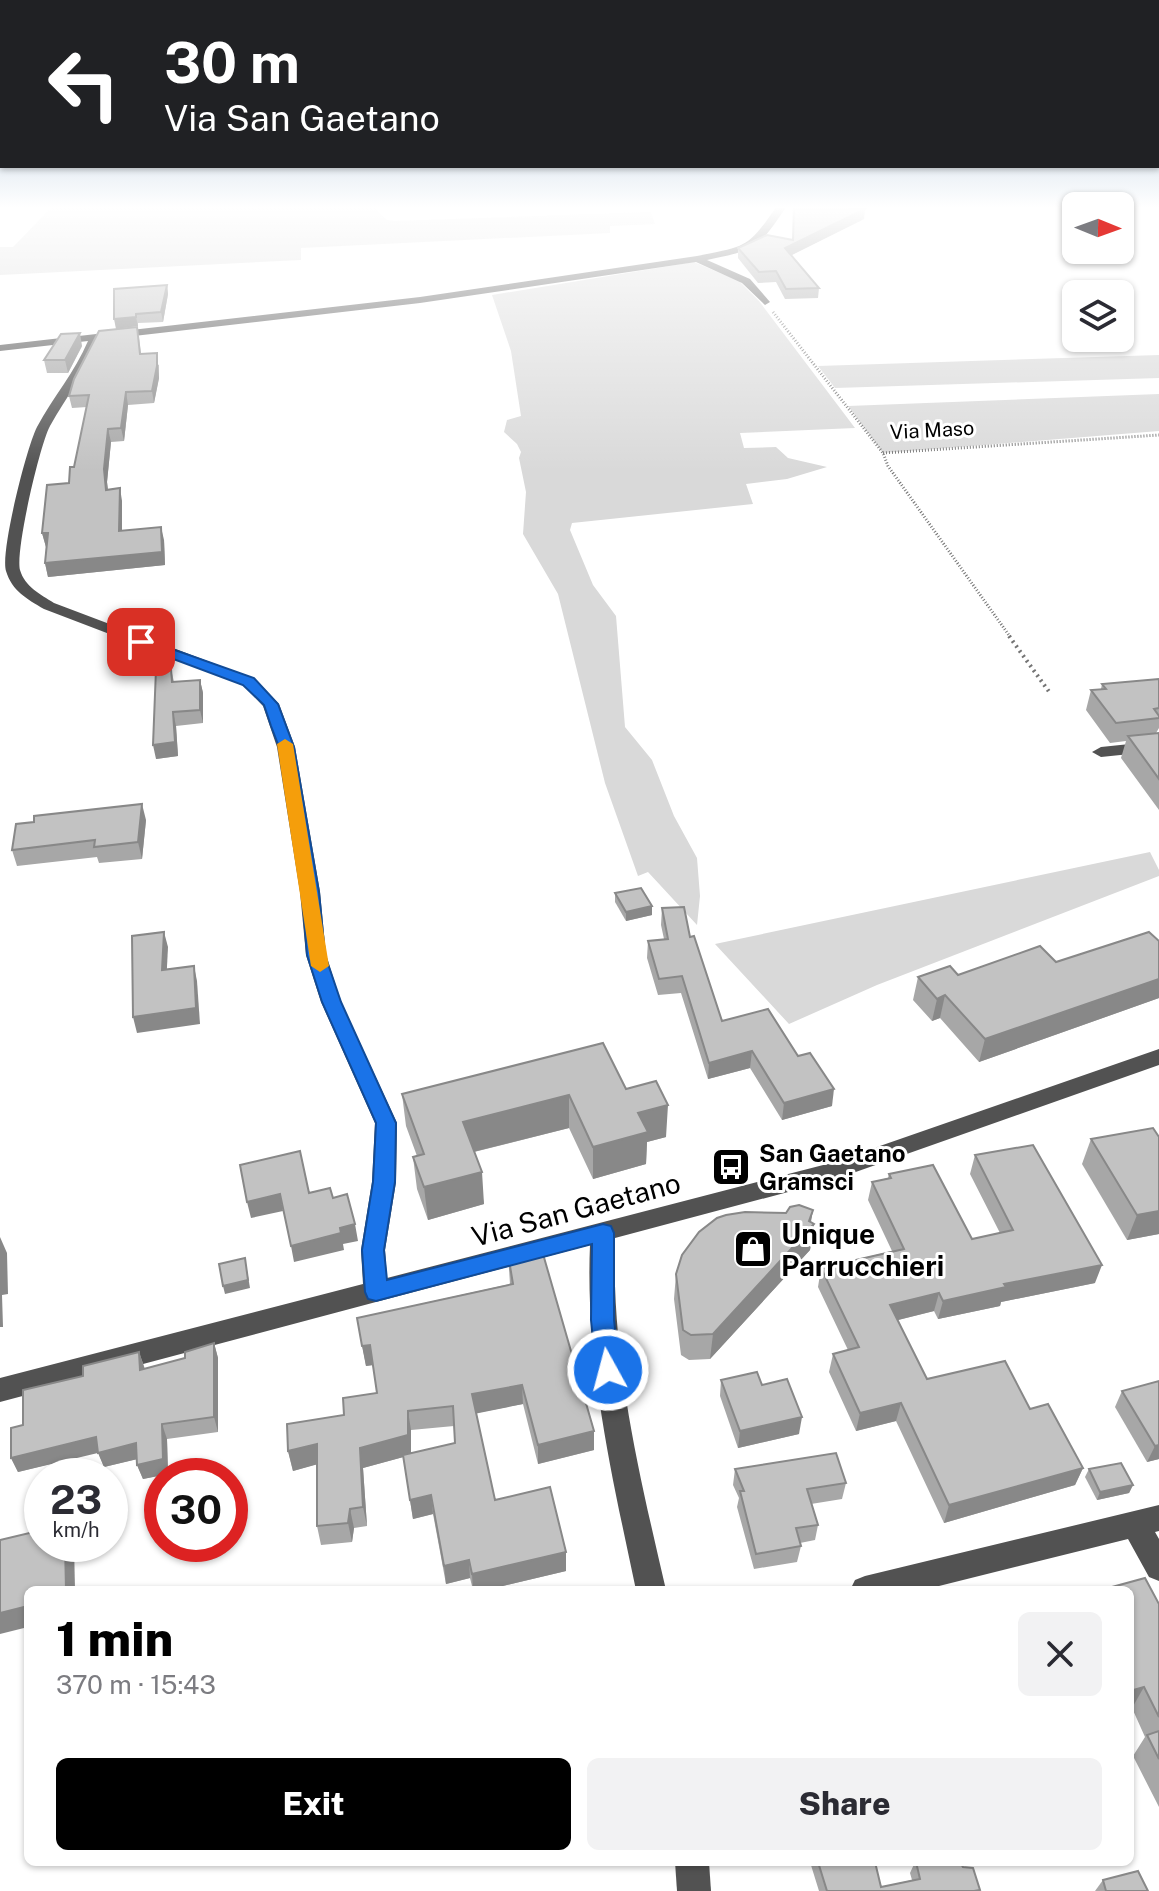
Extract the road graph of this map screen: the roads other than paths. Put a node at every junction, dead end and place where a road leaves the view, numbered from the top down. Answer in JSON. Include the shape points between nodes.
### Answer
{"nodes":[{"id":1,"x":459,"y":294,"type":"edge"},
{"id":2,"x":758,"y":294,"type":"edge"},
{"id":3,"x":765,"y":302,"type":"road end"},
{"id":4,"x":95,"y":337,"type":"junction"},
{"id":5,"x":0,"y":348,"type":"edge"},
{"id":6,"x":1159,"y":746,"type":"edge"},
{"id":7,"x":1101,"y":752,"type":"dead end"},
{"id":8,"x":1159,"y":1057,"type":"edge"},
{"id":9,"x":603,"y":1233,"type":"junction"},
{"id":10,"x":376,"y":1292,"type":"junction"},
{"id":11,"x":0,"y":1390,"type":"edge"},
{"id":12,"x":1147,"y":1522,"type":"edge"},
{"id":13,"x":1159,"y":1567,"type":"edge"},
{"id":14,"x":650,"y":1586,"type":"edge"},
{"id":15,"x":882,"y":1586,"type":"edge"},
{"id":16,"x":692,"y":1866,"type":"edge"},
{"id":17,"x":694,"y":1891,"type":"edge"}],
"edges":[{"from":1,"to":4,"type":"street"},
{"from":2,"to":3,"type":"street"},
{"from":4,"to":5,"type":"street"},
{"from":4,"to":10,"type":"street","via":[[42,429],[14,532],[13,571],[25,592],[49,606],[249,682],[271,704],[286,747],[316,955],[331,1002],[386,1123],[384,1182],[373,1250]]},
{"from":6,"to":7,"type":"street"},
{"from":8,"to":9,"type":"street","name":"Via San Gaetano","via":[[861,1163]]},
{"from":9,"to":10,"type":"street","name":"Via San Gaetano"},
{"from":9,"to":14,"type":"street","via":[[602,1320],[613,1411]]},
{"from":10,"to":11,"type":"street","name":"Via San Gaetano"},
{"from":12,"to":13,"type":"street"},
{"from":12,"to":15,"type":"street"},
{"from":16,"to":17,"type":"street"}]}
